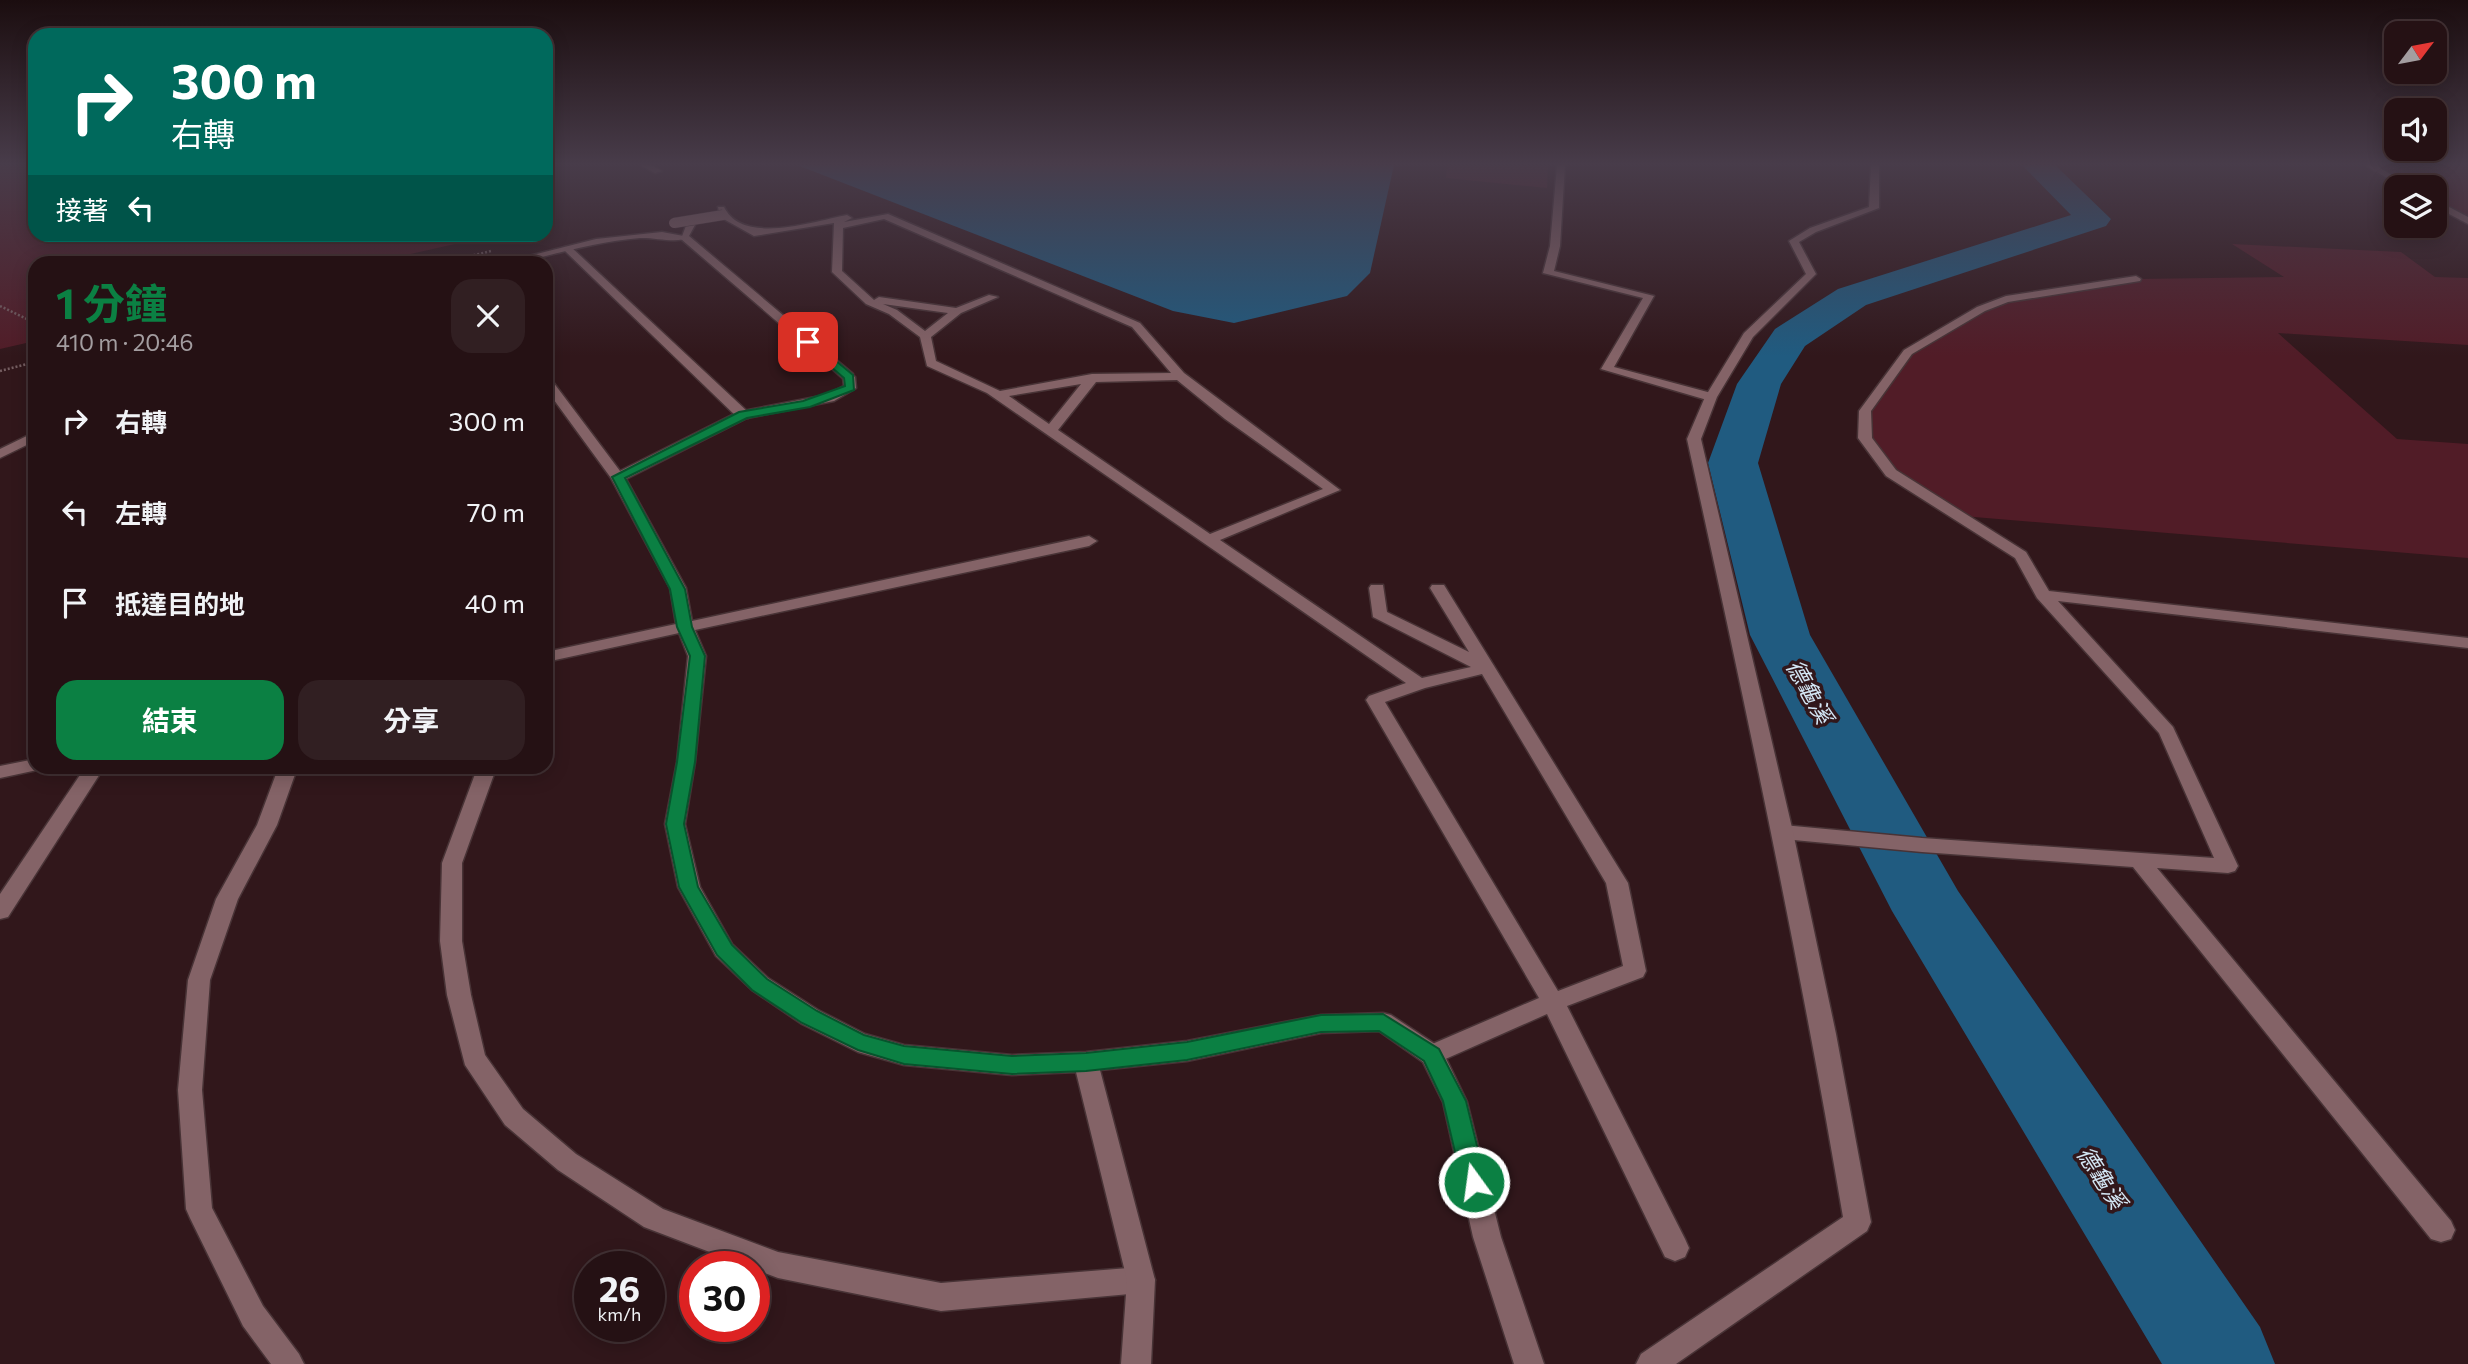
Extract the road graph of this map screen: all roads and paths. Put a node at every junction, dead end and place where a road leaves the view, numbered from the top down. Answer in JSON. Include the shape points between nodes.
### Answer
{"nodes":[{"id":1,"x":688,"y":229,"type":"edge"},
{"id":2,"x":747,"y":229,"type":"edge"},
{"id":3,"x":801,"y":229,"type":"edge"},
{"id":4,"x":838,"y":229,"type":"edge"},
{"id":5,"x":914,"y":229,"type":"edge"},
{"id":6,"x":1556,"y":229,"type":"edge"},
{"id":7,"x":1817,"y":229,"type":"edge"},
{"id":8,"x":684,"y":237,"type":"junction"},
{"id":9,"x":568,"y":249,"type":"junction"},
{"id":10,"x":537,"y":256,"type":"edge"},
{"id":11,"x":2136,"y":279,"type":"dead end"},
{"id":12,"x":993,"y":297,"type":"dead end"},
{"id":13,"x":865,"y":298,"type":"junction"},
{"id":14,"x":0,"y":306,"type":"edge"},
{"id":15,"x":957,"y":312,"type":"junction"},
{"id":16,"x":28,"y":320,"type":"edge"},
{"id":17,"x":925,"y":336,"type":"junction"},
{"id":18,"x":28,"y":364,"type":"edge"},
{"id":19,"x":0,"y":371,"type":"edge"},
{"id":20,"x":1180,"y":376,"type":"junction"},
{"id":21,"x":1092,"y":378,"type":"junction"},
{"id":22,"x":553,"y":390,"type":"edge"},
{"id":23,"x":996,"y":395,"type":"junction"},
{"id":24,"x":1711,"y":397,"type":"junction"},
{"id":25,"x":744,"y":415,"type":"junction"},
{"id":26,"x":1050,"y":432,"type":"junction"},
{"id":27,"x":28,"y":440,"type":"edge"},
{"id":28,"x":0,"y":454,"type":"edge"},
{"id":29,"x":618,"y":477,"type":"junction"},
{"id":30,"x":1207,"y":540,"type":"junction"},
{"id":31,"x":1089,"y":541,"type":"dead end"},
{"id":32,"x":1377,"y":588,"type":"dead end"},
{"id":33,"x":1438,"y":588,"type":"dead end"},
{"id":34,"x":2043,"y":595,"type":"junction"},
{"id":35,"x":685,"y":627,"type":"junction"},
{"id":36,"x":2468,"y":642,"type":"edge"},
{"id":37,"x":553,"y":655,"type":"edge"},
{"id":38,"x":1487,"y":668,"type":"junction"},
{"id":39,"x":1419,"y":684,"type":"junction"},
{"id":40,"x":28,"y":766,"type":"edge"},
{"id":41,"x":0,"y":772,"type":"edge"},
{"id":42,"x":91,"y":774,"type":"edge"},
{"id":43,"x":286,"y":774,"type":"edge"},
{"id":44,"x":485,"y":774,"type":"edge"},
{"id":45,"x":1785,"y":832,"type":"junction"},
{"id":46,"x":2138,"y":859,"type":"junction"},
{"id":47,"x":0,"y":912,"type":"edge"},
{"id":48,"x":1553,"y":1002,"type":"junction"},
{"id":49,"x":1432,"y":1055,"type":"junction"},
{"id":50,"x":1086,"y":1062,"type":"junction"},
{"id":51,"x":2441,"y":1230,"type":"dead end"},
{"id":52,"x":1675,"y":1248,"type":"dead end"},
{"id":53,"x":1141,"y":1280,"type":"junction"},
{"id":54,"x":289,"y":1364,"type":"edge"},
{"id":55,"x":1136,"y":1364,"type":"edge"},
{"id":56,"x":1529,"y":1364,"type":"edge"},
{"id":57,"x":1651,"y":1364,"type":"edge"}],
"edges":[{"from":1,"to":8,"type":"street"},
{"from":2,"to":3,"type":"street","bridge":true,"via":[[754,233]]},
{"from":4,"to":13,"type":"street","via":[[837,272]]},
{"from":5,"to":20,"type":"street","via":[[1136,325]]},
{"from":6,"to":24,"type":"street","via":[[1548,273],[1649,296],[1606,369]]},
{"from":7,"to":24,"type":"street","via":[[1794,241],[1811,274],[1748,335]]},
{"from":8,"to":9,"type":"street","via":[[658,233]]},
{"from":8,"to":25,"type":"street","via":[[849,377],[850,388],[830,397]]},
{"from":9,"to":10,"type":"street"},
{"from":9,"to":25,"type":"street"},
{"from":11,"to":34,"type":"street","via":[[2006,299],[1981,309],[1908,352],[1865,411],[1865,438],[1891,473],[2021,555]]},
{"from":12,"to":15,"type":"street"},
{"from":13,"to":15,"type":"street"},
{"from":13,"to":17,"type":"street"},
{"from":14,"to":16,"type":"path"},
{"from":15,"to":17,"type":"street"},
{"from":17,"to":23,"type":"street","via":[[931,363]]},
{"from":18,"to":19,"type":"path"},
{"from":20,"to":21,"type":"street"},
{"from":20,"to":30,"type":"street","via":[[1333,490]]},
{"from":21,"to":23,"type":"street"},
{"from":21,"to":26,"type":"street"},
{"from":22,"to":29,"type":"street"},
{"from":23,"to":26,"type":"street"},
{"from":24,"to":45,"type":"street","via":[[1694,439]]},
{"from":25,"to":29,"type":"street"},
{"from":26,"to":30,"type":"street"},
{"from":27,"to":28,"type":"street"},
{"from":29,"to":35,"type":"street","via":[[678,589]]},
{"from":30,"to":39,"type":"street"},
{"from":31,"to":35,"type":"street"},
{"from":32,"to":38,"type":"street","via":[[1379,614]]},
{"from":33,"to":38,"type":"street"},
{"from":34,"to":36,"type":"street"},
{"from":34,"to":46,"type":"street","via":[[2167,731],[2228,866]]},
{"from":35,"to":37,"type":"street"},
{"from":35,"to":50,"type":"street","via":[[697,656],[675,824],[689,887],[724,950],[760,984],[858,1042],[904,1055],[1012,1065]]},
{"from":38,"to":39,"type":"street"},
{"from":38,"to":48,"type":"street","via":[[1617,883],[1635,971]]},
{"from":39,"to":48,"type":"street","via":[[1375,700]]},
{"from":40,"to":41,"type":"street"},
{"from":42,"to":47,"type":"street"},
{"from":43,"to":54,"type":"street","via":[[267,825],[227,899],[199,980],[190,1090],[200,1209],[253,1316]]},
{"from":44,"to":53,"type":"street","via":[[452,863],[451,941],[459,995],[474,1058],[514,1117],[567,1162],[654,1217],[778,1265],[941,1297]]},
{"from":45,"to":46,"type":"street"},
{"from":45,"to":57,"type":"street","via":[[1857,1222]]},
{"from":46,"to":51,"type":"street"},
{"from":48,"to":49,"type":"street"},
{"from":48,"to":52,"type":"street"},
{"from":49,"to":50,"type":"street","via":[[1383,1022],[1321,1024],[1187,1051]]},
{"from":49,"to":56,"type":"street","via":[[1455,1101],[1487,1237]]},
{"from":50,"to":53,"type":"street"},
{"from":53,"to":55,"type":"street"}]}
